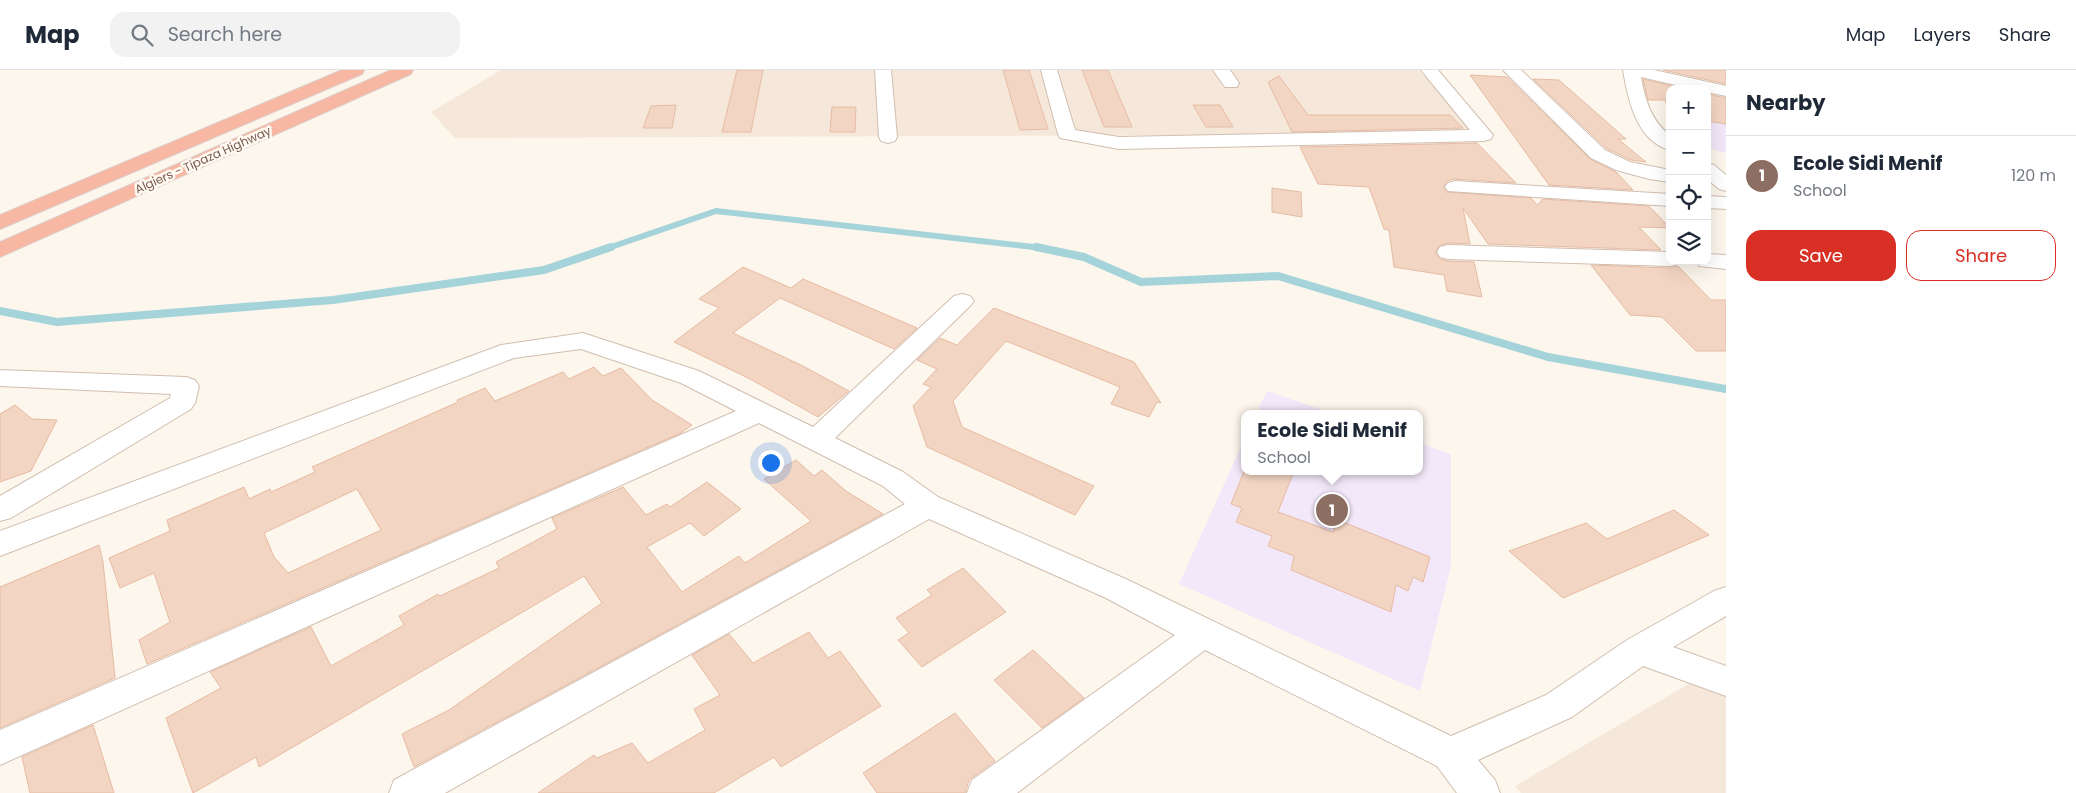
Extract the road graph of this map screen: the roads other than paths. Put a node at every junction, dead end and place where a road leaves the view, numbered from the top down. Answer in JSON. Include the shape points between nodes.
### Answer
{"nodes":[{"id":1,"x":356,"y":70,"type":"edge"},
{"id":2,"x":405,"y":70,"type":"edge"},
{"id":3,"x":883,"y":70,"type":"edge"},
{"id":4,"x":1049,"y":70,"type":"edge"},
{"id":5,"x":1429,"y":70,"type":"edge"},
{"id":6,"x":1511,"y":70,"type":"edge"},
{"id":7,"x":1631,"y":70,"type":"edge"},
{"id":8,"x":1726,"y":91,"type":"edge"},
{"id":9,"x":888,"y":137,"type":"dead end"},
{"id":10,"x":1666,"y":141,"type":"edge"},
{"id":11,"x":1666,"y":175,"type":"edge"},
{"id":12,"x":1455,"y":187,"type":"dead end"},
{"id":13,"x":1660,"y":199,"type":"edge"},
{"id":14,"x":1711,"y":202,"type":"edge"},
{"id":15,"x":1726,"y":203,"type":"edge"},
{"id":16,"x":0,"y":223,"type":"edge"},
{"id":17,"x":0,"y":250,"type":"edge"},
{"id":18,"x":1448,"y":252,"type":"dead end"},
{"id":19,"x":1666,"y":259,"type":"edge"},
{"id":20,"x":962,"y":301,"type":"dead end"},
{"id":21,"x":0,"y":378,"type":"edge"},
{"id":22,"x":759,"y":412,"type":"junction"},
{"id":23,"x":816,"y":440,"type":"junction"},
{"id":24,"x":43,"y":484,"type":"junction"},
{"id":25,"x":927,"y":505,"type":"junction"},
{"id":26,"x":0,"y":510,"type":"edge"},
{"id":27,"x":0,"y":543,"type":"edge"},
{"id":28,"x":1726,"y":600,"type":"edge"},
{"id":29,"x":1203,"y":633,"type":"junction"},
{"id":30,"x":1639,"y":650,"type":"junction"},
{"id":31,"x":1726,"y":681,"type":"edge"},
{"id":32,"x":0,"y":748,"type":"edge"},
{"id":33,"x":1450,"y":754,"type":"junction"},
{"id":34,"x":408,"y":793,"type":"edge"},
{"id":35,"x":986,"y":793,"type":"edge"},
{"id":36,"x":1481,"y":793,"type":"edge"}],
"edges":[{"from":1,"to":16,"type":"highway","name":"Algiers - Tipaza Highway"},
{"from":2,"to":17,"type":"highway","name":"Algiers - Tipaza Highway"},
{"from":3,"to":9,"type":"street"},
{"from":4,"to":5,"type":"street","via":[[1067,134],[1119,143],[1484,135]]},
{"from":6,"to":11,"type":"street","via":[[1598,154],[1623,166]]},
{"from":7,"to":8,"type":"street"},
{"from":7,"to":10,"type":"street","via":[[1641,113],[1648,126]]},
{"from":12,"to":13,"type":"street"},
{"from":14,"to":15,"type":"street"},
{"from":18,"to":19,"type":"street"},
{"from":20,"to":23,"type":"street"},
{"from":21,"to":24,"type":"street","via":[[186,386],[182,403]]},
{"from":22,"to":23,"type":"street"},
{"from":22,"to":27,"type":"street","via":[[690,376],[583,341],[510,351]]},
{"from":22,"to":32,"type":"street"},
{"from":23,"to":25,"type":"street","via":[[893,479]]},
{"from":24,"to":26,"type":"street"},
{"from":24,"to":27,"type":"street"},
{"from":25,"to":29,"type":"street","via":[[1117,589]]},
{"from":25,"to":34,"type":"street"},
{"from":28,"to":30,"type":"street"},
{"from":29,"to":33,"type":"street"},
{"from":29,"to":35,"type":"street"},
{"from":30,"to":31,"type":"street"},
{"from":30,"to":33,"type":"street","via":[[1559,706]]},
{"from":33,"to":36,"type":"street"}]}
